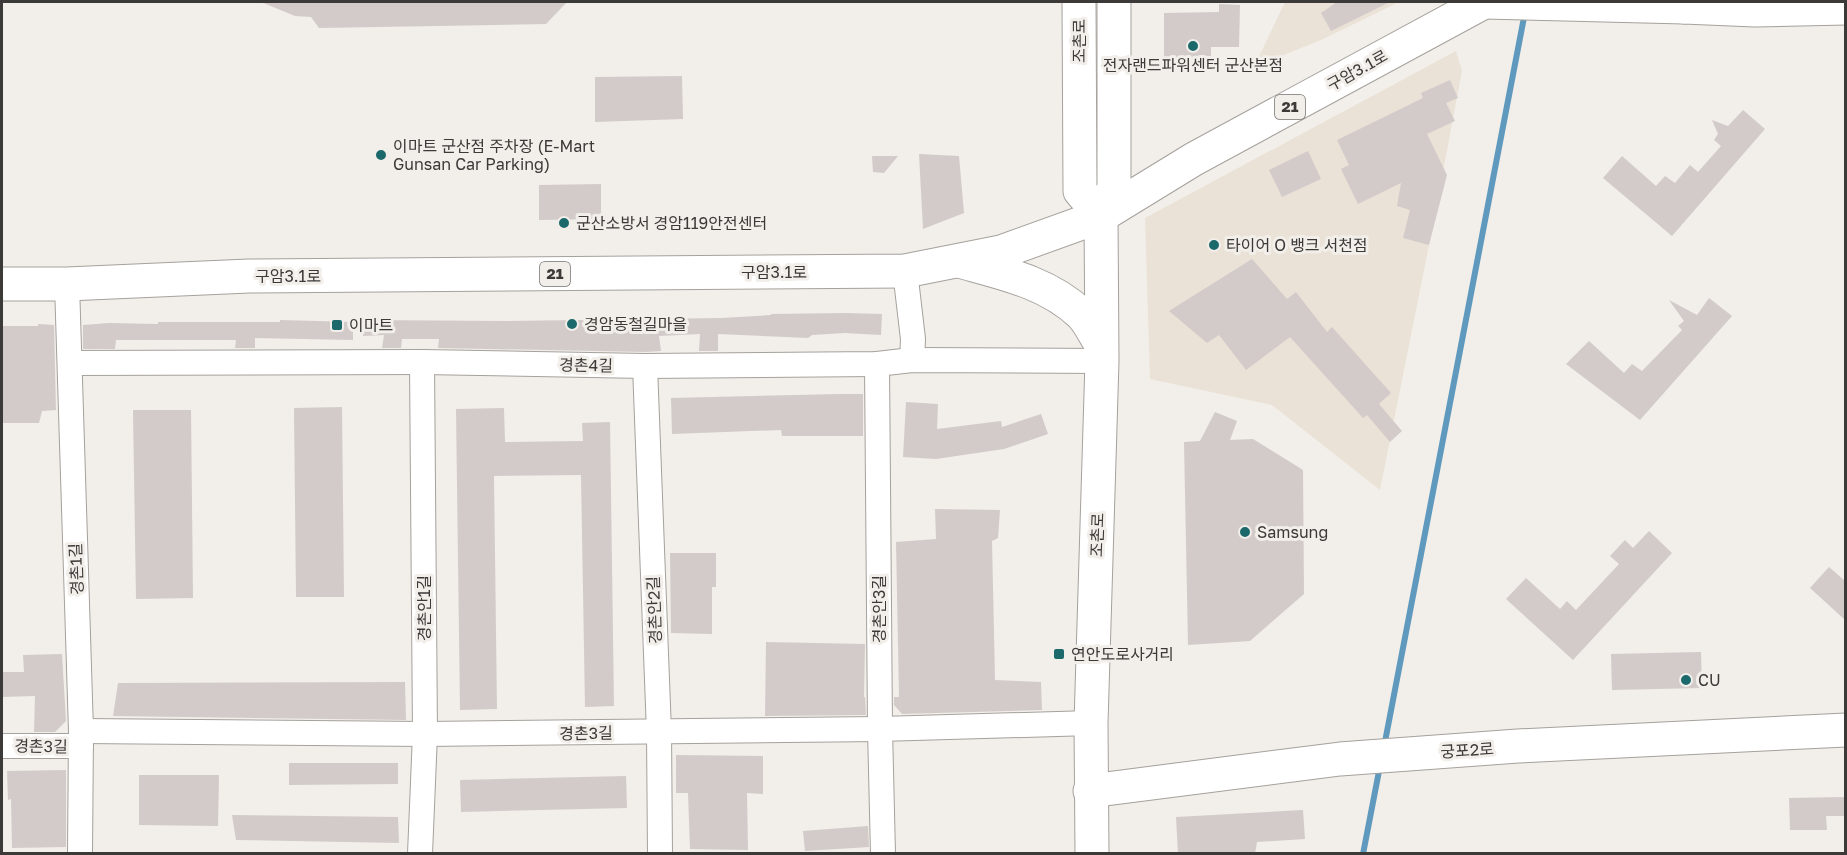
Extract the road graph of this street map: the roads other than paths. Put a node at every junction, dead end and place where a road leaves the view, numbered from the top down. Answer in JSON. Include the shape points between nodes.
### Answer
{"nodes":[{"id":1,"x":1079,"y":2,"type":"edge"},
{"id":2,"x":1114,"y":2,"type":"edge"},
{"id":3,"x":1483,"y":2,"type":"edge"},
{"id":4,"x":1679,"y":4,"type":"edge"},
{"id":5,"x":1722,"y":5,"type":"edge"},
{"id":6,"x":1845,"y":8,"type":"edge"},
{"id":7,"x":1101,"y":216,"type":"junction"},
{"id":8,"x":959,"y":261,"type":"junction"},
{"id":9,"x":905,"y":271,"type":"junction"},
{"id":10,"x":2,"y":284,"type":"edge"},
{"id":11,"x":67,"y":284,"type":"junction"},
{"id":12,"x":1102,"y":353,"type":"junction"},
{"id":13,"x":912,"y":360,"type":"junction"},
{"id":14,"x":422,"y":362,"type":"junction"},
{"id":15,"x":70,"y":363,"type":"junction"},
{"id":16,"x":877,"y":364,"type":"junction"},
{"id":17,"x":645,"y":366,"type":"junction"},
{"id":18,"x":1091,"y":723,"type":"junction"},
{"id":19,"x":880,"y":729,"type":"junction"},
{"id":20,"x":1845,"y":730,"type":"edge"},
{"id":21,"x":659,"y":732,"type":"junction"},
{"id":22,"x":425,"y":734,"type":"junction"},
{"id":23,"x":81,"y":739,"type":"junction"},
{"id":24,"x":2,"y":746,"type":"edge"},
{"id":25,"x":1090,"y":792,"type":"junction"},
{"id":26,"x":80,"y":854,"type":"edge"},
{"id":27,"x":420,"y":854,"type":"edge"},
{"id":28,"x":660,"y":854,"type":"edge"},
{"id":29,"x":883,"y":854,"type":"edge"},
{"id":30,"x":1092,"y":854,"type":"edge"}],
"edges":[{"from":1,"to":7,"type":"street","name":"조촌로","via":[[1080,191]]},
{"from":2,"to":7,"type":"street","name":"조촌로","via":[[1114,188]]},
{"from":3,"to":4,"type":"street"},
{"from":3,"to":7,"type":"street","name":"구암3.1로","number":"21","via":[[1194,159]]},
{"from":4,"to":5,"type":"street"},
{"from":5,"to":6,"type":"street"},
{"from":7,"to":8,"type":"street","name":"구암3.1로","number":"21","via":[[1000,252]]},
{"from":7,"to":12,"type":"street","name":"조촌로"},
{"from":8,"to":9,"type":"street","name":"구암3.1로","number":"21"},
{"from":8,"to":12,"type":"street","via":[[1029,281],[1057,296],[1082,315]]},
{"from":9,"to":11,"type":"street","name":"구암3.1로","number":"21","via":[[249,276]]},
{"from":9,"to":13,"type":"street"},
{"from":10,"to":11,"type":"street","name":"구암3.1로","number":"21"},
{"from":11,"to":15,"type":"street","name":"경촌1길"},
{"from":12,"to":13,"type":"street","name":"경촌4길"},
{"from":12,"to":18,"type":"street","name":"조촌로"},
{"from":13,"to":16,"type":"street","name":"경촌4길"},
{"from":14,"to":15,"type":"street","name":"경촌4길"},
{"from":14,"to":17,"type":"street","name":"경촌4길"},
{"from":14,"to":22,"type":"street","name":"경촌안1길"},
{"from":15,"to":23,"type":"street","name":"경촌1길"},
{"from":16,"to":17,"type":"street","name":"경촌4길"},
{"from":16,"to":19,"type":"street","name":"경촌안3길"},
{"from":17,"to":21,"type":"street","name":"경촌안2길"},
{"from":18,"to":19,"type":"street","name":"경촌3길"},
{"from":18,"to":25,"type":"street","name":"조촌로"},
{"from":19,"to":21,"type":"street","name":"경촌3길"},
{"from":19,"to":29,"type":"street","name":"경촌안3길"},
{"from":20,"to":25,"type":"street","name":"궁포2로","via":[[1340,759]]},
{"from":21,"to":22,"type":"street","name":"경촌3길"},
{"from":21,"to":28,"type":"street","name":"경촌안2길"},
{"from":22,"to":23,"type":"street","name":"경촌3길"},
{"from":22,"to":27,"type":"street","name":"경촌안1길"},
{"from":23,"to":24,"type":"street","name":"경촌3길"},
{"from":23,"to":26,"type":"street","name":"경촌1길"},
{"from":25,"to":30,"type":"street","name":"조촌로"}]}
